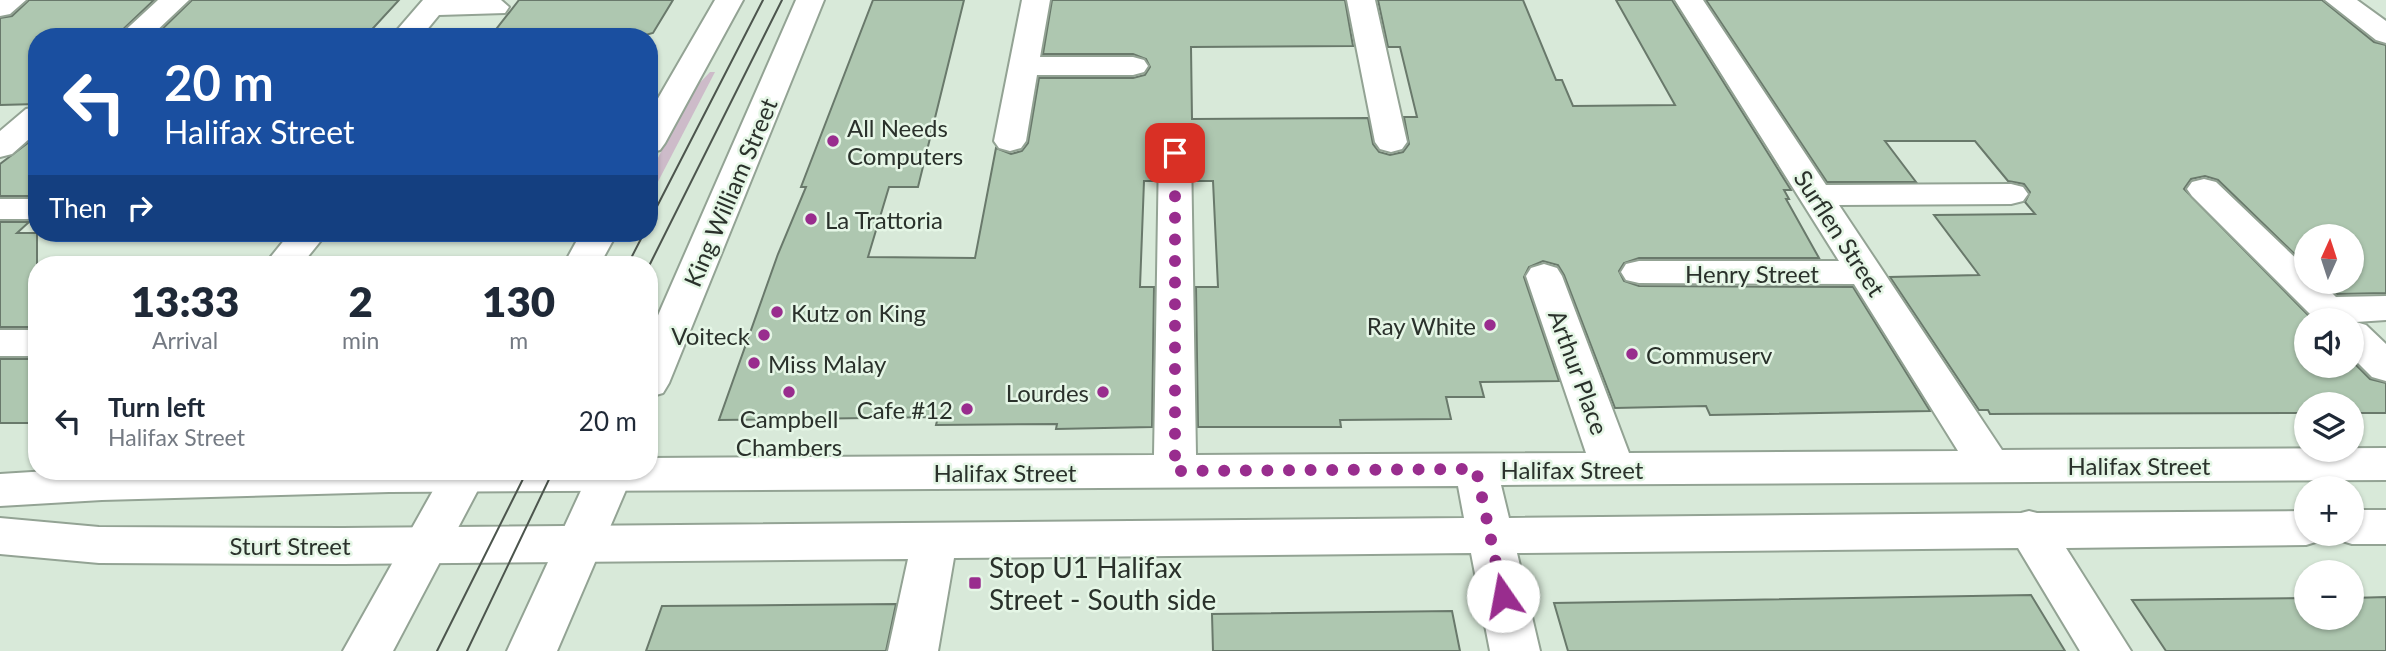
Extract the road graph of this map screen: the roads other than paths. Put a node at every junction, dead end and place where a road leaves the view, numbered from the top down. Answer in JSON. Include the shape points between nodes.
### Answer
{"nodes":[{"id":1,"x":12,"y":0,"type":"edge"},
{"id":2,"x":175,"y":0,"type":"edge"},
{"id":3,"x":729,"y":0,"type":"edge"},
{"id":4,"x":810,"y":0,"type":"edge"},
{"id":5,"x":1036,"y":0,"type":"edge"},
{"id":6,"x":1361,"y":0,"type":"edge"},
{"id":7,"x":1689,"y":0,"type":"edge"},
{"id":8,"x":2339,"y":0,"type":"edge"},
{"id":9,"x":435,"y":4,"type":"edge"},
{"id":10,"x":498,"y":4,"type":"edge"},
{"id":11,"x":0,"y":8,"type":"edge"},
{"id":12,"x":142,"y":28,"type":"edge"},
{"id":13,"x":413,"y":28,"type":"edge"},
{"id":14,"x":478,"y":28,"type":"edge"},
{"id":15,"x":2386,"y":34,"type":"edge"},
{"id":16,"x":1024,"y":66,"type":"junction"},
{"id":17,"x":1133,"y":66,"type":"dead end"},
{"id":18,"x":28,"y":124,"type":"edge"},
{"id":19,"x":658,"y":127,"type":"edge"},
{"id":20,"x":1010,"y":141,"type":"dead end"},
{"id":21,"x":1391,"y":142,"type":"dead end"},
{"id":22,"x":0,"y":147,"type":"edge"},
{"id":23,"x":1175,"y":153,"type":"dead end"},
{"id":24,"x":2204,"y":189,"type":"dead end"},
{"id":25,"x":2011,"y":194,"type":"dead end"},
{"id":26,"x":1816,"y":195,"type":"junction"},
{"id":27,"x":0,"y":209,"type":"edge"},
{"id":28,"x":28,"y":209,"type":"edge"},
{"id":29,"x":301,"y":242,"type":"edge"},
{"id":30,"x":290,"y":256,"type":"edge"},
{"id":31,"x":1639,"y":272,"type":"dead end"},
{"id":32,"x":1866,"y":273,"type":"junction"},
{"id":33,"x":1544,"y":276,"type":"dead end"},
{"id":34,"x":2326,"y":308,"type":"edge"},
{"id":35,"x":2386,"y":308,"type":"edge"},
{"id":36,"x":2364,"y":314,"type":"edge"},
{"id":37,"x":0,"y":343,"type":"edge"},
{"id":38,"x":28,"y":343,"type":"edge"},
{"id":39,"x":2364,"y":345,"type":"edge"},
{"id":40,"x":658,"y":362,"type":"edge"},
{"id":41,"x":2386,"y":367,"type":"edge"},
{"id":42,"x":2386,"y":464,"type":"edge"},
{"id":43,"x":1990,"y":466,"type":"junction"},
{"id":44,"x":1613,"y":468,"type":"junction"},
{"id":45,"x":1476,"y":469,"type":"junction"},
{"id":46,"x":1175,"y":471,"type":"junction"},
{"id":47,"x":658,"y":472,"type":"edge"},
{"id":48,"x":83,"y":480,"type":"edge"},
{"id":49,"x":461,"y":480,"type":"edge"},
{"id":50,"x":607,"y":480,"type":"edge"},
{"id":51,"x":0,"y":490,"type":"edge"},
{"id":52,"x":2364,"y":527,"type":"edge"},
{"id":53,"x":2386,"y":527,"type":"edge"},
{"id":54,"x":2029,"y":528,"type":"junction"},
{"id":55,"x":2294,"y":528,"type":"edge"},
{"id":56,"x":1490,"y":534,"type":"junction"},
{"id":57,"x":0,"y":536,"type":"edge"},
{"id":58,"x":935,"y":539,"type":"junction"},
{"id":59,"x":580,"y":542,"type":"junction"},
{"id":60,"x":425,"y":544,"type":"junction"},
{"id":61,"x":368,"y":651,"type":"edge"},
{"id":62,"x":532,"y":651,"type":"edge"},
{"id":63,"x":913,"y":651,"type":"edge"},
{"id":64,"x":1515,"y":651,"type":"edge"},
{"id":65,"x":2106,"y":651,"type":"edge"}],
"edges":[{"from":1,"to":11,"type":"street"},
{"from":2,"to":12,"type":"street"},
{"from":3,"to":19,"type":"street"},
{"from":4,"to":40,"type":"street","name":"King William Street"},
{"from":5,"to":16,"type":"street"},
{"from":6,"to":21,"type":"street"},
{"from":7,"to":26,"type":"street","name":"Surflen Street"},
{"from":8,"to":15,"type":"street"},
{"from":9,"to":10,"type":"street"},
{"from":9,"to":13,"type":"street"},
{"from":10,"to":14,"type":"street"},
{"from":16,"to":17,"type":"street"},
{"from":16,"to":20,"type":"street"},
{"from":18,"to":22,"type":"street"},
{"from":23,"to":46,"type":"street"},
{"from":24,"to":34,"type":"street"},
{"from":25,"to":26,"type":"street"},
{"from":26,"to":32,"type":"street","name":"Surflen Street"},
{"from":27,"to":28,"type":"street"},
{"from":29,"to":30,"type":"street"},
{"from":31,"to":32,"type":"street","name":"Henry Street"},
{"from":32,"to":43,"type":"street","name":"Surflen Street"},
{"from":33,"to":44,"type":"street","name":"Arthur Place"},
{"from":35,"to":36,"type":"street"},
{"from":37,"to":38,"type":"street"},
{"from":39,"to":41,"type":"street"},
{"from":42,"to":43,"type":"street","name":"Halifax Street"},
{"from":43,"to":44,"type":"street","name":"Halifax Street"},
{"from":44,"to":45,"type":"street","name":"Halifax Street"},
{"from":45,"to":46,"type":"street","name":"Halifax Street"},
{"from":45,"to":56,"type":"street"},
{"from":46,"to":47,"type":"street","name":"Halifax Street"},
{"from":48,"to":51,"type":"street"},
{"from":49,"to":60,"type":"street"},
{"from":50,"to":59,"type":"street"},
{"from":52,"to":53,"type":"street"},
{"from":54,"to":55,"type":"street"},
{"from":54,"to":56,"type":"street"},
{"from":54,"to":65,"type":"street"},
{"from":56,"to":58,"type":"street"},
{"from":56,"to":64,"type":"street"},
{"from":57,"to":60,"type":"street","name":"Sturt Street","via":[[99,545]]},
{"from":58,"to":59,"type":"street"},
{"from":58,"to":63,"type":"street"},
{"from":59,"to":60,"type":"street","name":"Sturt Street"},
{"from":59,"to":62,"type":"street"},
{"from":60,"to":61,"type":"street"}]}
